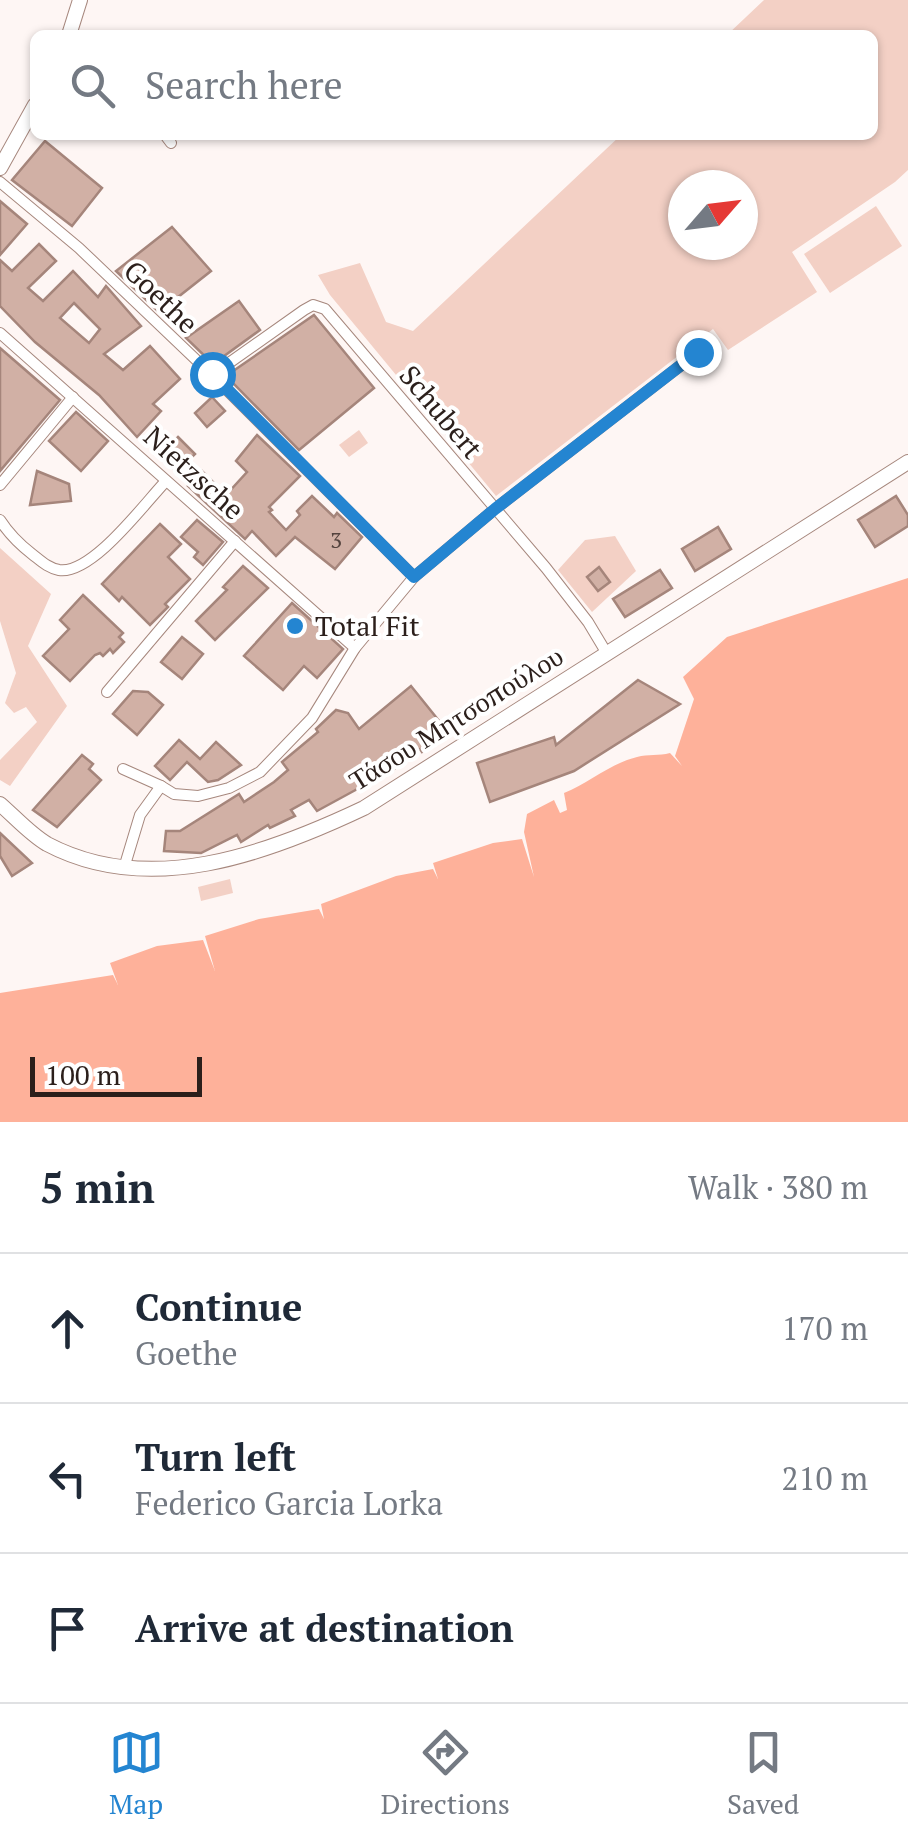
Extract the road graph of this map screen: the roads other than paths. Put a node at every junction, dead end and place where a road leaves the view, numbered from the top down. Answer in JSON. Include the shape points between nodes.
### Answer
{"nodes":[{"id":1,"x":30,"y":113,"type":"edge"},
{"id":2,"x":0,"y":168,"type":"edge"},
{"id":3,"x":0,"y":182,"type":"edge"},
{"id":4,"x":0,"y":333,"type":"edge"},
{"id":5,"x":698,"y":352,"type":"dead end"},
{"id":6,"x":212,"y":374,"type":"junction"},
{"id":7,"x":74,"y":397,"type":"junction"},
{"id":8,"x":908,"y":462,"type":"edge"},
{"id":9,"x":166,"y":481,"type":"junction"},
{"id":10,"x":0,"y":485,"type":"edge"},
{"id":11,"x":495,"y":509,"type":"junction"},
{"id":12,"x":0,"y":520,"type":"edge"},
{"id":13,"x":236,"y":541,"type":"junction"},
{"id":14,"x":414,"y":577,"type":"junction"},
{"id":15,"x":355,"y":648,"type":"junction"},
{"id":16,"x":606,"y":652,"type":"junction"},
{"id":17,"x":106,"y":692,"type":"dead end"},
{"id":18,"x":123,"y":769,"type":"dead end"},
{"id":19,"x":161,"y":786,"type":"junction"},
{"id":20,"x":0,"y":804,"type":"edge"},
{"id":21,"x":124,"y":868,"type":"junction"}],
"edges":[{"from":1,"to":2,"type":"street"},
{"from":3,"to":6,"type":"street","name":"Goethe"},
{"from":4,"to":7,"type":"street","name":"Nietzsche"},
{"from":5,"to":11,"type":"street"},
{"from":6,"to":11,"type":"street","name":"Schubert","via":[[304,310],[325,308]]},
{"from":6,"to":14,"type":"street","name":"Goethe"},
{"from":7,"to":9,"type":"street","name":"Nietzsche"},
{"from":7,"to":10,"type":"street"},
{"from":8,"to":16,"type":"street","name":"Τάσου Μητσοπούλου"},
{"from":9,"to":12,"type":"street","via":[[93,559],[76,568],[45,565]]},
{"from":9,"to":13,"type":"street","name":"Nietzsche"},
{"from":11,"to":14,"type":"street"},
{"from":11,"to":16,"type":"street","name":"Schubert"},
{"from":13,"to":15,"type":"street","name":"Nietzsche"},
{"from":13,"to":17,"type":"street"},
{"from":14,"to":15,"type":"street"},
{"from":15,"to":19,"type":"street","via":[[312,718],[260,772],[198,796]]},
{"from":16,"to":21,"type":"street","name":"Τάσου Μητσοπούλου","via":[[364,808],[307,835],[226,860]]},
{"from":18,"to":19,"type":"street"},
{"from":19,"to":21,"type":"street","via":[[140,815]]},
{"from":20,"to":21,"type":"street","name":"Τάσου Μητσοπούλου","via":[[42,842]]}]}
